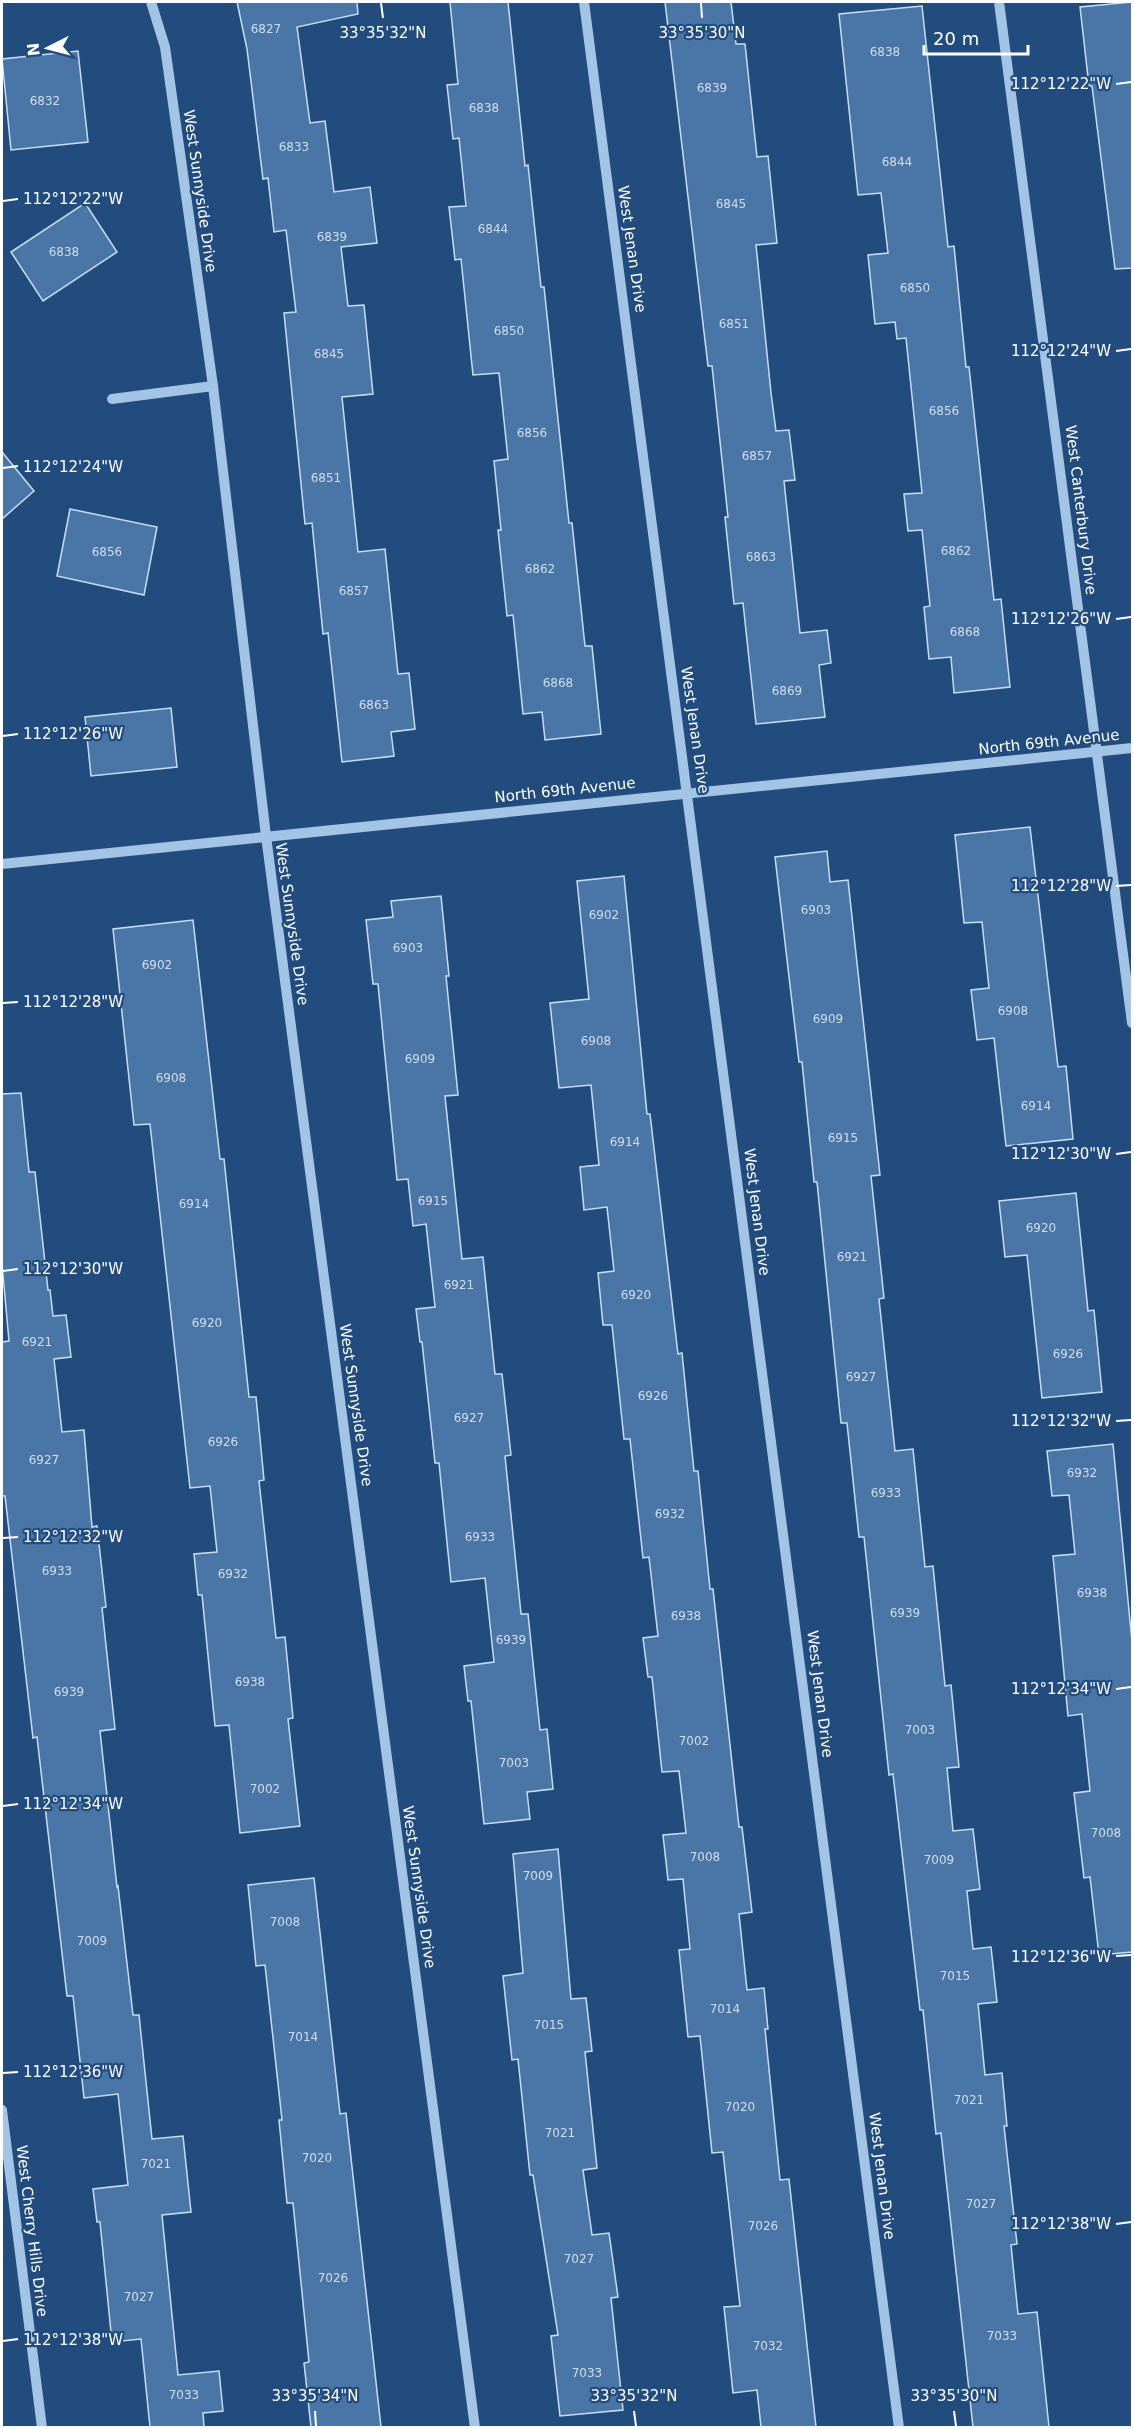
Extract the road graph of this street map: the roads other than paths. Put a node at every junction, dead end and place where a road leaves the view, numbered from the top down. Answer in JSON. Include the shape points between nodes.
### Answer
{"nodes":[{"id":1,"x":151,"y":2,"type":"edge"},
{"id":2,"x":584,"y":2,"type":"edge"},
{"id":3,"x":999,"y":2,"type":"edge"},
{"id":4,"x":213,"y":386,"type":"junction"},
{"id":5,"x":112,"y":399,"type":"dead end"},
{"id":6,"x":1132,"y":748,"type":"edge"},
{"id":7,"x":1097,"y":752,"type":"junction"},
{"id":8,"x":688,"y":793,"type":"junction"},
{"id":9,"x":266,"y":836,"type":"junction"},
{"id":10,"x":2,"y":864,"type":"edge"},
{"id":11,"x":1132,"y":1023,"type":"edge"},
{"id":12,"x":2,"y":2110,"type":"edge"},
{"id":13,"x":42,"y":2427,"type":"edge"},
{"id":14,"x":476,"y":2427,"type":"edge"},
{"id":15,"x":899,"y":2427,"type":"edge"}],
"edges":[{"from":1,"to":4,"type":"street","name":"West Sunnyside Drive","via":[[165,47]]},
{"from":2,"to":8,"type":"street","name":"West Jenan Drive"},
{"from":3,"to":7,"type":"street","name":"West Canterbury Drive"},
{"from":4,"to":5,"type":"street"},
{"from":4,"to":9,"type":"street","name":"West Sunnyside Drive"},
{"from":6,"to":7,"type":"street","name":"North 69th Avenue"},
{"from":7,"to":8,"type":"street","name":"North 69th Avenue"},
{"from":7,"to":11,"type":"street","name":"West Canterbury Drive"},
{"from":8,"to":9,"type":"street","name":"North 69th Avenue"},
{"from":8,"to":15,"type":"street","name":"West Jenan Drive"},
{"from":9,"to":10,"type":"street","name":"North 69th Avenue"},
{"from":9,"to":14,"type":"street","name":"West Sunnyside Drive"},
{"from":12,"to":13,"type":"street","name":"West Cherry Hills Drive"}]}
